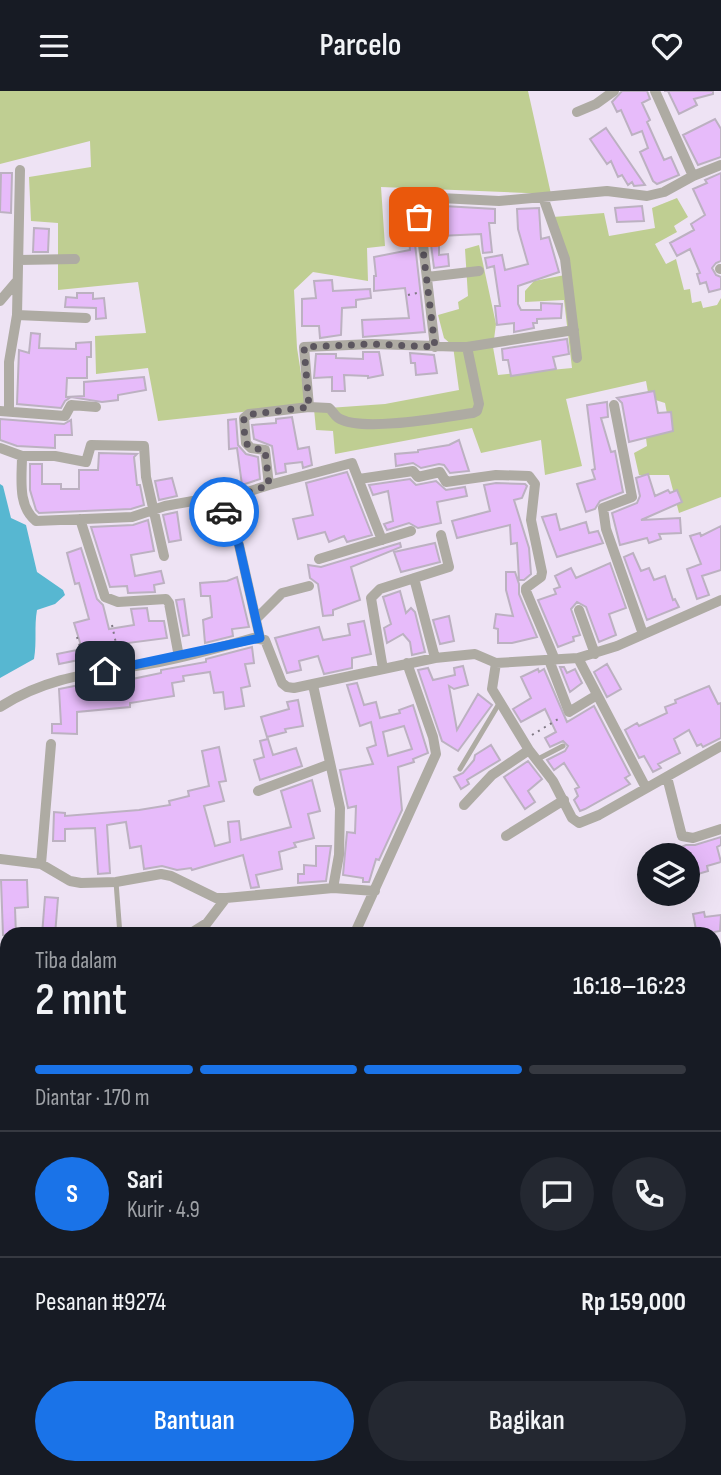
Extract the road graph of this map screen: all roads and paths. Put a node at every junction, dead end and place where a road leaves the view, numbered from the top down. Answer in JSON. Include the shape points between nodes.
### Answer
{"nodes":[{"id":1,"x":614,"y":91,"type":"edge"},
{"id":2,"x":655,"y":91,"type":"edge"},
{"id":3,"x":577,"y":112,"type":"dead end"},
{"id":4,"x":721,"y":165,"type":"edge"},
{"id":5,"x":20,"y":170,"type":"dead end"},
{"id":6,"x":693,"y":176,"type":"junction"},
{"id":7,"x":547,"y":197,"type":"junction"},
{"id":8,"x":75,"y":259,"type":"dead end"},
{"id":9,"x":19,"y":260,"type":"junction"},
{"id":10,"x":479,"y":271,"type":"dead end"},
{"id":11,"x":426,"y":277,"type":"junction"},
{"id":12,"x":18,"y":282,"type":"junction"},
{"id":13,"x":0,"y":302,"type":"edge"},
{"id":14,"x":17,"y":316,"type":"junction"},
{"id":15,"x":86,"y":318,"type":"dead end"},
{"id":16,"x":574,"y":330,"type":"junction"},
{"id":17,"x":435,"y":347,"type":"junction"},
{"id":18,"x":467,"y":347,"type":"junction"},
{"id":19,"x":577,"y":358,"type":"dead end"},
{"id":20,"x":5,"y":361,"type":"edge"},
{"id":21,"x":614,"y":405,"type":"dead end"},
{"id":22,"x":96,"y":407,"type":"dead end"},
{"id":23,"x":309,"y":407,"type":"junction"},
{"id":24,"x":5,"y":411,"type":"edge"},
{"id":25,"x":0,"y":448,"type":"edge"},
{"id":26,"x":22,"y":456,"type":"junction"},
{"id":27,"x":359,"y":479,"type":"junction"},
{"id":28,"x":269,"y":485,"type":"junction"},
{"id":29,"x":223,"y":504,"type":"junction"},
{"id":30,"x":153,"y":510,"type":"junction"},
{"id":31,"x":80,"y":519,"type":"junction"},
{"id":32,"x":411,"y":531,"type":"dead end"},
{"id":33,"x":441,"y":535,"type":"dead end"},
{"id":34,"x":382,"y":540,"type":"junction"},
{"id":35,"x":164,"y":556,"type":"dead end"},
{"id":36,"x":319,"y":559,"type":"dead end"},
{"id":37,"x":414,"y":578,"type":"junction"},
{"id":38,"x":309,"y":586,"type":"dead end"},
{"id":39,"x":721,"y":600,"type":"edge"},
{"id":40,"x":579,"y":610,"type":"dead end"},
{"id":41,"x":256,"y":619,"type":"junction"},
{"id":42,"x":112,"y":625,"type":"dead end"},
{"id":43,"x":643,"y":634,"type":"junction"},
{"id":44,"x":77,"y":637,"type":"dead end"},
{"id":45,"x":260,"y":638,"type":"junction"},
{"id":46,"x":595,"y":655,"type":"junction"},
{"id":47,"x":179,"y":657,"type":"junction"},
{"id":48,"x":435,"y":658,"type":"junction"},
{"id":49,"x":578,"y":658,"type":"junction"},
{"id":50,"x":552,"y":660,"type":"junction"},
{"id":51,"x":407,"y":663,"type":"junction"},
{"id":52,"x":496,"y":663,"type":"junction"},
{"id":53,"x":122,"y":668,"type":"junction"},
{"id":54,"x":383,"y":669,"type":"junction"},
{"id":55,"x":88,"y":674,"type":"junction"},
{"id":56,"x":313,"y":685,"type":"junction"},
{"id":57,"x":597,"y":695,"type":"junction"},
{"id":58,"x":499,"y":702,"type":"junction"},
{"id":59,"x":0,"y":707,"type":"edge"},
{"id":60,"x":569,"y":712,"type":"junction"},
{"id":61,"x":51,"y":744,"type":"dead end"},
{"id":62,"x":563,"y":746,"type":"dead end"},
{"id":63,"x":721,"y":746,"type":"edge"},
{"id":64,"x":530,"y":750,"type":"junction"},
{"id":65,"x":330,"y":764,"type":"junction"},
{"id":66,"x":460,"y":768,"type":"dead end"},
{"id":67,"x":667,"y":777,"type":"junction"},
{"id":68,"x":646,"y":788,"type":"junction"},
{"id":69,"x":258,"y":791,"type":"dead end"},
{"id":70,"x":564,"y":800,"type":"junction"},
{"id":71,"x":464,"y":805,"type":"dead end"},
{"id":72,"x":721,"y":829,"type":"edge"},
{"id":73,"x":506,"y":836,"type":"dead end"},
{"id":74,"x":0,"y":859,"type":"edge"},
{"id":75,"x":41,"y":864,"type":"junction"},
{"id":76,"x":116,"y":882,"type":"junction"},
{"id":77,"x":333,"y":888,"type":"junction"},
{"id":78,"x":375,"y":891,"type":"junction"},
{"id":79,"x":226,"y":898,"type":"junction"},
{"id":80,"x":119,"y":927,"type":"edge"},
{"id":81,"x":201,"y":927,"type":"edge"},
{"id":82,"x":358,"y":927,"type":"edge"}],
"edges":[{"from":1,"to":3,"type":"street"},
{"from":2,"to":6,"type":"street"},
{"from":4,"to":6,"type":"street"},
{"from":5,"to":9,"type":"street"},
{"from":6,"to":7,"type":"street","via":[[664,193],[647,196],[607,191]]},
{"from":7,"to":11,"type":"street","via":[[499,201],[421,197]]},
{"from":7,"to":16,"type":"street","via":[[565,259]]},
{"from":8,"to":9,"type":"street"},
{"from":9,"to":12,"type":"street"},
{"from":10,"to":11,"type":"street"},
{"from":11,"to":17,"type":"street"},
{"from":12,"to":13,"type":"street"},
{"from":12,"to":14,"type":"street"},
{"from":14,"to":15,"type":"street"},
{"from":14,"to":20,"type":"street"},
{"from":16,"to":18,"type":"street"},
{"from":16,"to":19,"type":"street"},
{"from":17,"to":18,"type":"street"},
{"from":17,"to":23,"type":"street","via":[[304,347]]},
{"from":18,"to":23,"type":"street","via":[[479,404],[473,413],[366,423],[341,420],[329,408]]},
{"from":20,"to":24,"type":"street"},
{"from":21,"to":43,"type":"street","via":[[632,497],[603,507],[606,529]]},
{"from":22,"to":24,"type":"street","via":[[71,405],[65,416]]},
{"from":23,"to":28,"type":"street","via":[[244,418],[246,443],[265,450]]},
{"from":25,"to":26,"type":"street"},
{"from":26,"to":30,"type":"street","via":[[86,462],[94,444],[144,446]]},
{"from":26,"to":31,"type":"street","via":[[23,502],[32,519]]},
{"from":27,"to":28,"type":"street","via":[[352,463]]},
{"from":27,"to":34,"type":"street"},
{"from":27,"to":50,"type":"street","via":[[413,471],[418,477],[440,472],[446,482],[529,476],[535,484],[531,520],[542,572],[526,591]]},
{"from":28,"to":29,"type":"street"},
{"from":29,"to":30,"type":"street","via":[[193,501]]},
{"from":29,"to":41,"type":"street","via":[[239,545]]},
{"from":30,"to":31,"type":"street","via":[[123,518]]},
{"from":30,"to":35,"type":"street"},
{"from":31,"to":47,"type":"street","via":[[104,597],[118,602],[166,599]]},
{"from":32,"to":34,"type":"street"},
{"from":33,"to":37,"type":"street","via":[[449,567]]},
{"from":34,"to":36,"type":"street"},
{"from":37,"to":48,"type":"street"},
{"from":37,"to":54,"type":"street","via":[[380,589],[371,597]]},
{"from":38,"to":41,"type":"street","via":[[282,593]]},
{"from":39,"to":43,"type":"street"},
{"from":40,"to":46,"type":"street"},
{"from":41,"to":45,"type":"street"},
{"from":42,"to":53,"type":"path"},
{"from":43,"to":46,"type":"street"},
{"from":44,"to":55,"type":"path"},
{"from":45,"to":47,"type":"street"},
{"from":45,"to":56,"type":"street","via":[[269,645],[282,683],[287,687]]},
{"from":46,"to":49,"type":"street"},
{"from":47,"to":53,"type":"street"},
{"from":48,"to":51,"type":"street"},
{"from":48,"to":52,"type":"street","via":[[475,655]]},
{"from":49,"to":50,"type":"street"},
{"from":49,"to":57,"type":"street"},
{"from":50,"to":52,"type":"street"},
{"from":50,"to":60,"type":"street"},
{"from":51,"to":54,"type":"street"},
{"from":51,"to":78,"type":"street","via":[[436,754]]},
{"from":52,"to":58,"type":"street","via":[[492,689]]},
{"from":53,"to":55,"type":"street"},
{"from":54,"to":56,"type":"street"},
{"from":55,"to":59,"type":"street","via":[[41,684]]},
{"from":56,"to":65,"type":"street"},
{"from":57,"to":60,"type":"street"},
{"from":57,"to":68,"type":"street"},
{"from":58,"to":64,"type":"street"},
{"from":58,"to":66,"type":"lane"},
{"from":60,"to":64,"type":"path"},
{"from":61,"to":75,"type":"street"},
{"from":62,"to":64,"type":"lane"},
{"from":63,"to":67,"type":"street"},
{"from":64,"to":70,"type":"street"},
{"from":64,"to":71,"type":"street","via":[[492,775]]},
{"from":65,"to":69,"type":"street"},
{"from":65,"to":77,"type":"street","via":[[340,820]]},
{"from":67,"to":68,"type":"street"},
{"from":67,"to":72,"type":"street","via":[[682,836],[693,838]]},
{"from":68,"to":70,"type":"street","via":[[585,822],[575,821]]},
{"from":70,"to":73,"type":"street"},
{"from":74,"to":75,"type":"street"},
{"from":75,"to":76,"type":"street","via":[[70,881]]},
{"from":76,"to":79,"type":"street","via":[[161,874]]},
{"from":76,"to":80,"type":"lane"},
{"from":77,"to":78,"type":"street"},
{"from":77,"to":79,"type":"street"},
{"from":78,"to":82,"type":"street"},
{"from":79,"to":81,"type":"street"}]}
